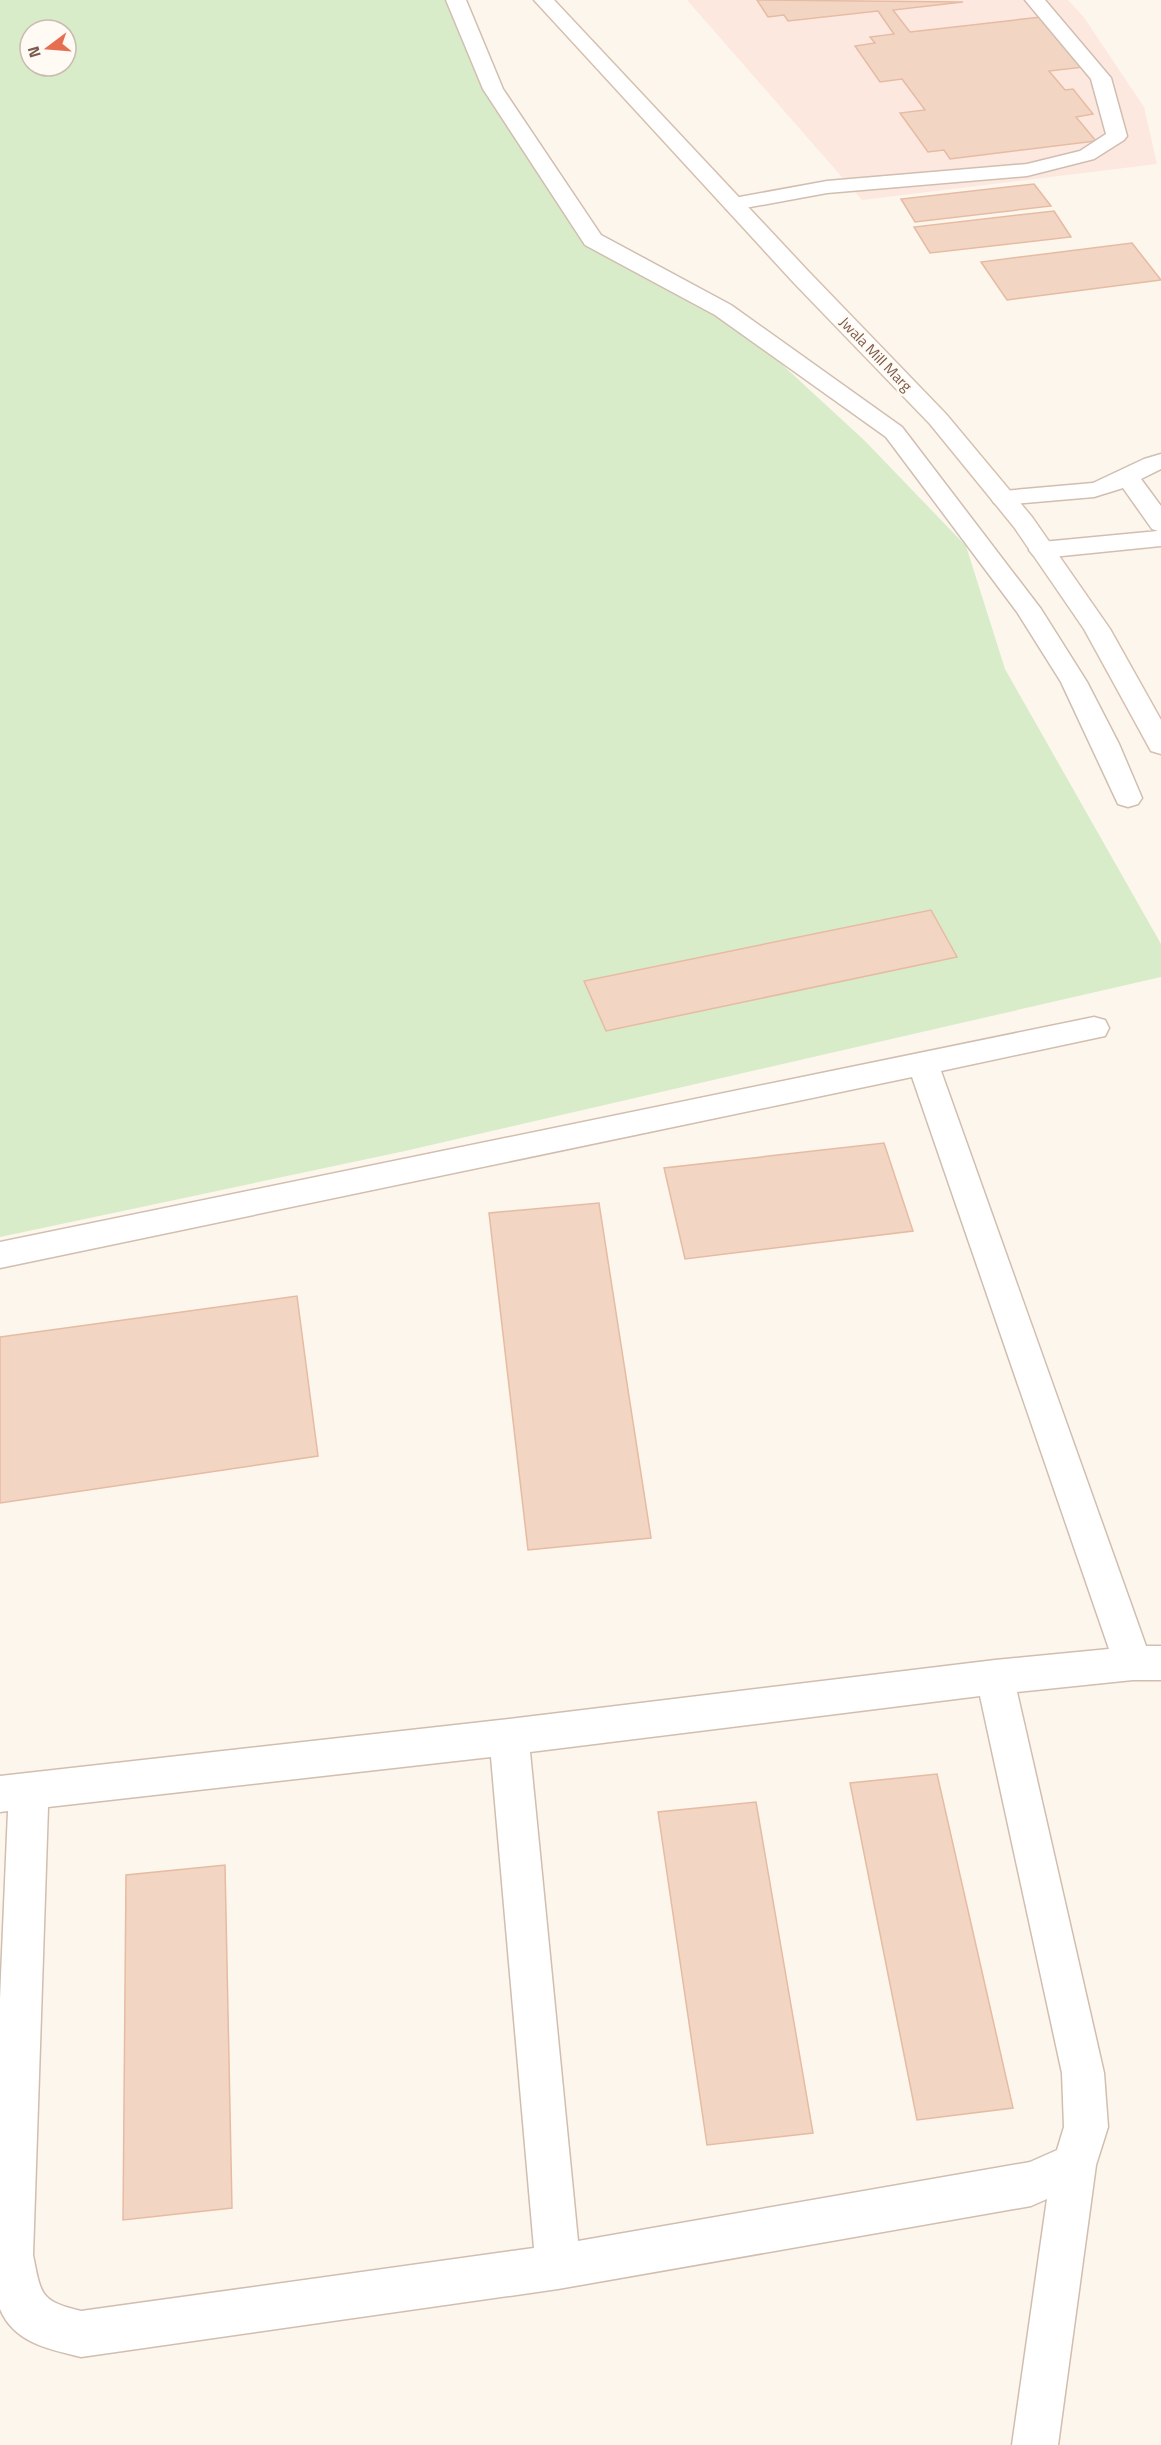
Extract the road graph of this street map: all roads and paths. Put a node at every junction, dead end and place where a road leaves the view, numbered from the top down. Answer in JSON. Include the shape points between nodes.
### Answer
{"nodes":[{"id":1,"x":456,"y":0,"type":"edge"},
{"id":2,"x":544,"y":0,"type":"edge"},
{"id":3,"x":1035,"y":0,"type":"edge"},
{"id":4,"x":734,"y":204,"type":"junction"},
{"id":5,"x":1161,"y":461,"type":"edge"},
{"id":6,"x":1127,"y":477,"type":"junction"},
{"id":7,"x":1003,"y":498,"type":"junction"},
{"id":8,"x":1161,"y":524,"type":"edge"},
{"id":9,"x":1161,"y":538,"type":"edge"},
{"id":10,"x":1042,"y":550,"type":"junction"},
{"id":11,"x":1161,"y":745,"type":"edge"},
{"id":12,"x":1128,"y":798,"type":"dead end"},
{"id":13,"x":1094,"y":1028,"type":"dead end"},
{"id":14,"x":923,"y":1065,"type":"junction"},
{"id":15,"x":0,"y":1255,"type":"edge"},
{"id":16,"x":1147,"y":1663,"type":"edge"},
{"id":17,"x":995,"y":1677,"type":"junction"},
{"id":18,"x":509,"y":1737,"type":"junction"},
{"id":19,"x":14,"y":1792,"type":"edge"},
{"id":20,"x":1074,"y":2165,"type":"junction"},
{"id":21,"x":558,"y":2267,"type":"junction"},
{"id":22,"x":1035,"y":2445,"type":"edge"}],
"edges":[{"from":1,"to":12,"type":"street","via":[[493,89],[593,240],[723,310],[894,432],[1028,609],[1074,682]]},
{"from":2,"to":4,"type":"street","name":"Jwala Mill Marg"},
{"from":3,"to":4,"type":"street","via":[[1101,78],[1117,136],[1087,154],[1026,170],[827,187]]},
{"from":4,"to":7,"type":"street","name":"Jwala Mill Marg","via":[[938,419]]},
{"from":5,"to":6,"type":"street"},
{"from":6,"to":7,"type":"street","via":[[1094,490]]},
{"from":6,"to":8,"type":"street"},
{"from":7,"to":10,"type":"street","name":"Jwala Mill Marg"},
{"from":9,"to":10,"type":"street"},
{"from":10,"to":11,"type":"street","name":"Jwala Mill Marg","via":[[1097,629]]},
{"from":13,"to":14,"type":"street"},
{"from":14,"to":15,"type":"street"},
{"from":14,"to":16,"type":"street"},
{"from":16,"to":17,"type":"street"},
{"from":17,"to":18,"type":"street"},
{"from":17,"to":20,"type":"street","via":[[1083,2073],[1086,2127]]},
{"from":18,"to":19,"type":"street"},
{"from":18,"to":21,"type":"street"},
{"from":19,"to":21,"type":"street","via":[[11,2255],[19,2300],[41,2324],[81,2334]]},
{"from":20,"to":21,"type":"street","via":[[1031,2184]]},
{"from":20,"to":22,"type":"street"}]}
